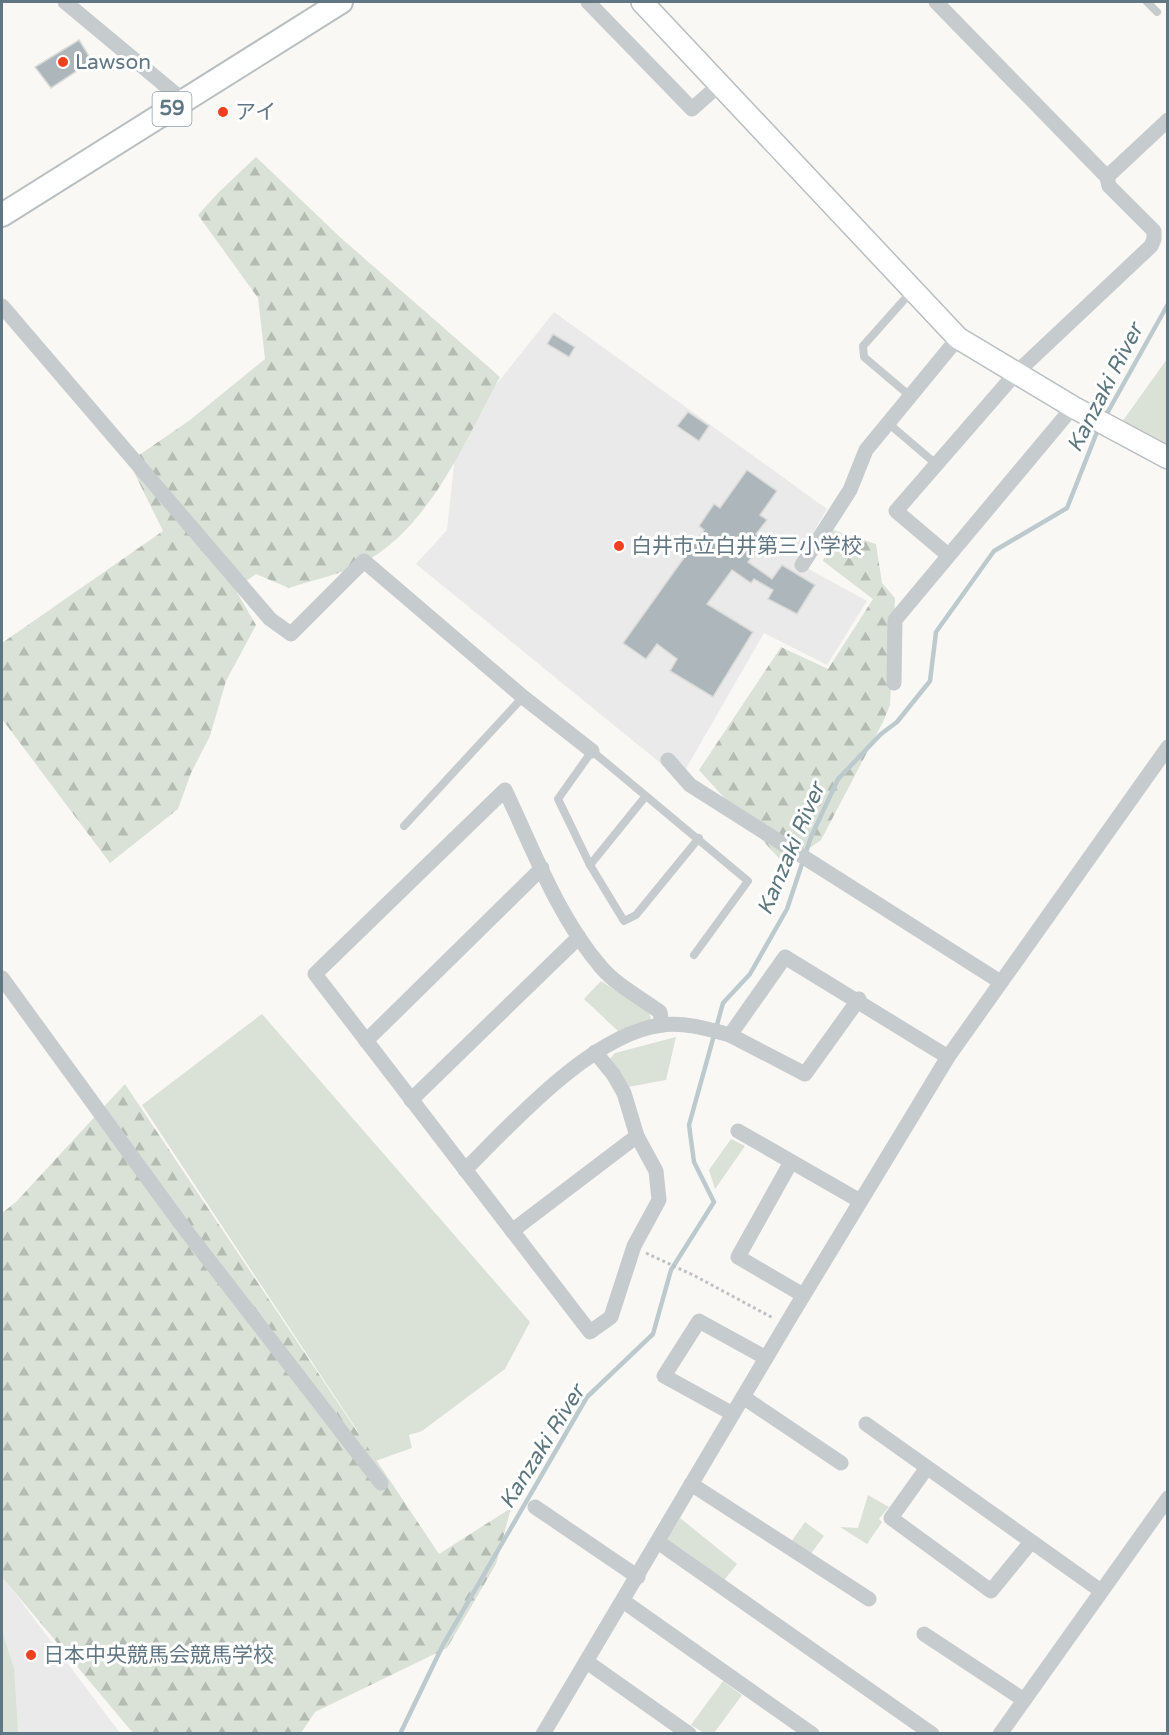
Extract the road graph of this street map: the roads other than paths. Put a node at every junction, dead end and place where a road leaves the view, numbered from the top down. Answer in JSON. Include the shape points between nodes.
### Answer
{"nodes":[{"id":1,"x":65,"y":2,"type":"edge"},
{"id":2,"x":341,"y":2,"type":"edge"},
{"id":3,"x":588,"y":2,"type":"edge"},
{"id":4,"x":642,"y":2,"type":"edge"},
{"id":5,"x":936,"y":2,"type":"edge"},
{"id":6,"x":1147,"y":2,"type":"edge"},
{"id":7,"x":1157,"y":12,"type":"dead end"},
{"id":8,"x":719,"y":85,"type":"junction"},
{"id":9,"x":184,"y":101,"type":"junction"},
{"id":10,"x":1167,"y":120,"type":"edge"},
{"id":11,"x":1107,"y":177,"type":"junction"},
{"id":12,"x":2,"y":215,"type":"edge"},
{"id":13,"x":912,"y":291,"type":"junction"},
{"id":14,"x":2,"y":306,"type":"edge"},
{"id":15,"x":958,"y":338,"type":"junction"},
{"id":16,"x":1015,"y":374,"type":"junction"},
{"id":17,"x":910,"y":396,"type":"junction"},
{"id":18,"x":1073,"y":408,"type":"junction"},
{"id":19,"x":888,"y":423,"type":"junction"},
{"id":20,"x":1167,"y":458,"type":"edge"},
{"id":21,"x":936,"y":464,"type":"junction"},
{"id":22,"x":948,"y":555,"type":"junction"},
{"id":23,"x":802,"y":565,"type":"dead end"},
{"id":24,"x":894,"y":683,"type":"dead end"},
{"id":25,"x":523,"y":697,"type":"junction"},
{"id":26,"x":1167,"y":747,"type":"edge"},
{"id":27,"x":592,"y":751,"type":"junction"},
{"id":28,"x":668,"y":760,"type":"dead end"},
{"id":29,"x":645,"y":796,"type":"junction"},
{"id":30,"x":404,"y":826,"type":"dead end"},
{"id":31,"x":699,"y":838,"type":"junction"},
{"id":32,"x":590,"y":865,"type":"junction"},
{"id":33,"x":542,"y":868,"type":"junction"},
{"id":34,"x":579,"y":937,"type":"junction"},
{"id":35,"x":694,"y":955,"type":"dead end"},
{"id":36,"x":2,"y":978,"type":"edge"},
{"id":37,"x":999,"y":981,"type":"junction"},
{"id":38,"x":859,"y":999,"type":"junction"},
{"id":39,"x":662,"y":1025,"type":"junction"},
{"id":40,"x":730,"y":1035,"type":"junction"},
{"id":41,"x":366,"y":1041,"type":"junction"},
{"id":42,"x":595,"y":1052,"type":"junction"},
{"id":43,"x":948,"y":1057,"type":"junction"},
{"id":44,"x":411,"y":1100,"type":"junction"},
{"id":45,"x":738,"y":1131,"type":"dead end"},
{"id":46,"x":637,"y":1136,"type":"junction"},
{"id":47,"x":791,"y":1162,"type":"junction"},
{"id":48,"x":465,"y":1170,"type":"junction"},
{"id":49,"x":860,"y":1201,"type":"junction"},
{"id":50,"x":512,"y":1231,"type":"junction"},
{"id":51,"x":803,"y":1295,"type":"junction"},
{"id":52,"x":766,"y":1358,"type":"junction"},
{"id":53,"x":743,"y":1397,"type":"junction"},
{"id":54,"x":733,"y":1414,"type":"junction"},
{"id":55,"x":866,"y":1425,"type":"dead end"},
{"id":56,"x":841,"y":1463,"type":"dead end"},
{"id":57,"x":926,"y":1469,"type":"junction"},
{"id":58,"x":381,"y":1484,"type":"dead end"},
{"id":59,"x":691,"y":1484,"type":"junction"},
{"id":60,"x":1167,"y":1498,"type":"edge"},
{"id":61,"x":535,"y":1507,"type":"dead end"},
{"id":62,"x":658,"y":1542,"type":"junction"},
{"id":63,"x":1030,"y":1542,"type":"junction"},
{"id":64,"x":638,"y":1577,"type":"junction"},
{"id":65,"x":1101,"y":1591,"type":"junction"},
{"id":66,"x":869,"y":1599,"type":"dead end"},
{"id":67,"x":623,"y":1601,"type":"junction"},
{"id":68,"x":924,"y":1634,"type":"dead end"},
{"id":69,"x":587,"y":1662,"type":"junction"},
{"id":70,"x":1024,"y":1700,"type":"junction"},
{"id":71,"x":543,"y":1734,"type":"edge"},
{"id":72,"x":689,"y":1734,"type":"edge"},
{"id":73,"x":812,"y":1734,"type":"edge"},
{"id":74,"x":932,"y":1734,"type":"edge"},
{"id":75,"x":1000,"y":1734,"type":"edge"}],
"edges":[{"from":1,"to":9,"type":"street"},
{"from":2,"to":9,"type":"main road","number":"59"},
{"from":3,"to":8,"type":"street","via":[[692,110]]},
{"from":4,"to":8,"type":"street"},
{"from":5,"to":11,"type":"street"},
{"from":6,"to":7,"type":"lane"},
{"from":8,"to":13,"type":"street"},
{"from":9,"to":12,"type":"main road","number":"59"},
{"from":10,"to":11,"type":"street"},
{"from":11,"to":16,"type":"street","via":[[1109,186],[1154,231],[1151,246]]},
{"from":13,"to":15,"type":"street"},
{"from":13,"to":17,"type":"lane","via":[[863,346],[864,357]]},
{"from":14,"to":25,"type":"street","via":[[270,619],[291,634],[364,561]]},
{"from":15,"to":16,"type":"street"},
{"from":15,"to":17,"type":"street"},
{"from":16,"to":18,"type":"street"},
{"from":16,"to":21,"type":"street"},
{"from":17,"to":19,"type":"street"},
{"from":18,"to":20,"type":"street"},
{"from":18,"to":22,"type":"street"},
{"from":19,"to":21,"type":"lane"},
{"from":19,"to":23,"type":"street","via":[[866,450],[850,490]]},
{"from":21,"to":22,"type":"street","via":[[896,511]]},
{"from":22,"to":24,"type":"street","via":[[895,620]]},
{"from":25,"to":27,"type":"street"},
{"from":25,"to":30,"type":"lane"},
{"from":26,"to":37,"type":"street"},
{"from":27,"to":29,"type":"lane"},
{"from":27,"to":32,"type":"lane","via":[[558,800]]},
{"from":28,"to":37,"type":"street","via":[[690,785]]},
{"from":29,"to":31,"type":"lane"},
{"from":29,"to":32,"type":"lane"},
{"from":31,"to":32,"type":"lane","via":[[636,915],[624,921]]},
{"from":31,"to":35,"type":"lane","via":[[748,881]]},
{"from":33,"to":34,"type":"street"},
{"from":33,"to":41,"type":"street"},
{"from":33,"to":41,"type":"street","via":[[506,790],[315,974]]},
{"from":34,"to":39,"type":"street","via":[[602,969],[660,1012]]},
{"from":34,"to":44,"type":"street"},
{"from":36,"to":58,"type":"street","via":[[181,1224]]},
{"from":37,"to":43,"type":"street"},
{"from":38,"to":40,"type":"street","via":[[805,1074]]},
{"from":38,"to":40,"type":"street","via":[[785,957]]},
{"from":38,"to":43,"type":"street"},
{"from":39,"to":40,"type":"street","via":[[698,1026]]},
{"from":39,"to":42,"type":"street","via":[[623,1036]]},
{"from":41,"to":44,"type":"street"},
{"from":42,"to":46,"type":"street","via":[[624,1093]]},
{"from":42,"to":48,"type":"street","via":[[534,1102]]},
{"from":43,"to":49,"type":"street"},
{"from":44,"to":48,"type":"street"},
{"from":45,"to":47,"type":"street"},
{"from":46,"to":50,"type":"street"},
{"from":46,"to":50,"type":"street","via":[[656,1171],[659,1200],[634,1246],[612,1317],[590,1332]]},
{"from":47,"to":49,"type":"street"},
{"from":47,"to":51,"type":"street","via":[[738,1257]]},
{"from":48,"to":50,"type":"street"},
{"from":49,"to":51,"type":"street"},
{"from":51,"to":52,"type":"street"},
{"from":52,"to":53,"type":"street"},
{"from":52,"to":54,"type":"street","via":[[699,1321],[664,1376]]},
{"from":53,"to":54,"type":"street"},
{"from":53,"to":56,"type":"street"},
{"from":54,"to":59,"type":"street"},
{"from":55,"to":57,"type":"street"},
{"from":57,"to":63,"type":"street"},
{"from":57,"to":63,"type":"street","via":[[891,1518],[991,1590]]},
{"from":59,"to":62,"type":"street"},
{"from":59,"to":66,"type":"street"},
{"from":60,"to":65,"type":"street"},
{"from":61,"to":64,"type":"street"},
{"from":62,"to":64,"type":"street"},
{"from":62,"to":74,"type":"street"},
{"from":63,"to":65,"type":"street"},
{"from":64,"to":67,"type":"street"},
{"from":65,"to":70,"type":"street"},
{"from":67,"to":69,"type":"street"},
{"from":67,"to":73,"type":"street"},
{"from":68,"to":70,"type":"street"},
{"from":69,"to":71,"type":"street"},
{"from":69,"to":72,"type":"street"},
{"from":70,"to":75,"type":"street"}]}
